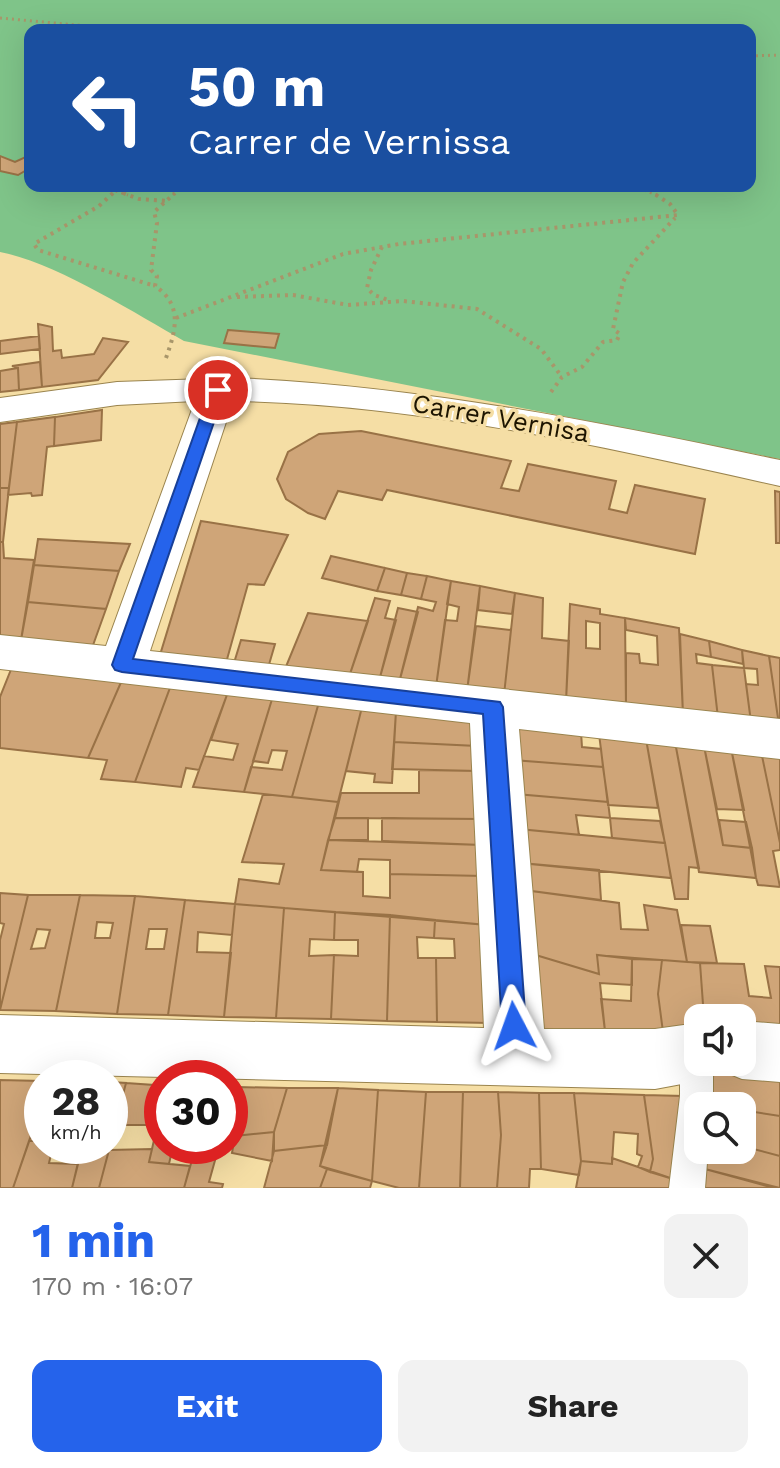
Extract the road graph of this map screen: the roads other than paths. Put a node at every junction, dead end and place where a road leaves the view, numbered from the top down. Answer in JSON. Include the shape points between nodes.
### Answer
{"nodes":[{"id":1,"x":218,"y":390,"type":"junction"},
{"id":2,"x":0,"y":410,"type":"edge"},
{"id":3,"x":780,"y":473,"type":"edge"},
{"id":4,"x":0,"y":652,"type":"edge"},
{"id":5,"x":122,"y":665,"type":"junction"},
{"id":6,"x":493,"y":707,"type":"junction"},
{"id":7,"x":780,"y":739,"type":"edge"},
{"id":8,"x":0,"y":1044,"type":"edge"},
{"id":9,"x":756,"y":1052,"type":"edge"},
{"id":10,"x":780,"y":1053,"type":"edge"},
{"id":11,"x":684,"y":1055,"type":"edge"},
{"id":12,"x":516,"y":1058,"type":"junction"},
{"id":13,"x":704,"y":1076,"type":"edge"},
{"id":14,"x":687,"y":1188,"type":"edge"}],
"edges":[{"from":1,"to":2,"type":"street","name":"Carrer Vernisa","via":[[157,391]]},
{"from":1,"to":3,"type":"street","name":"Carrer Vernisa","via":[[379,398],[536,421]]},
{"from":1,"to":5,"type":"street"},
{"from":4,"to":5,"type":"street"},
{"from":5,"to":6,"type":"street"},
{"from":6,"to":7,"type":"street"},
{"from":6,"to":12,"type":"street"},
{"from":8,"to":12,"type":"street"},
{"from":9,"to":10,"type":"street"},
{"from":11,"to":12,"type":"street"},
{"from":13,"to":14,"type":"lane"}]}
